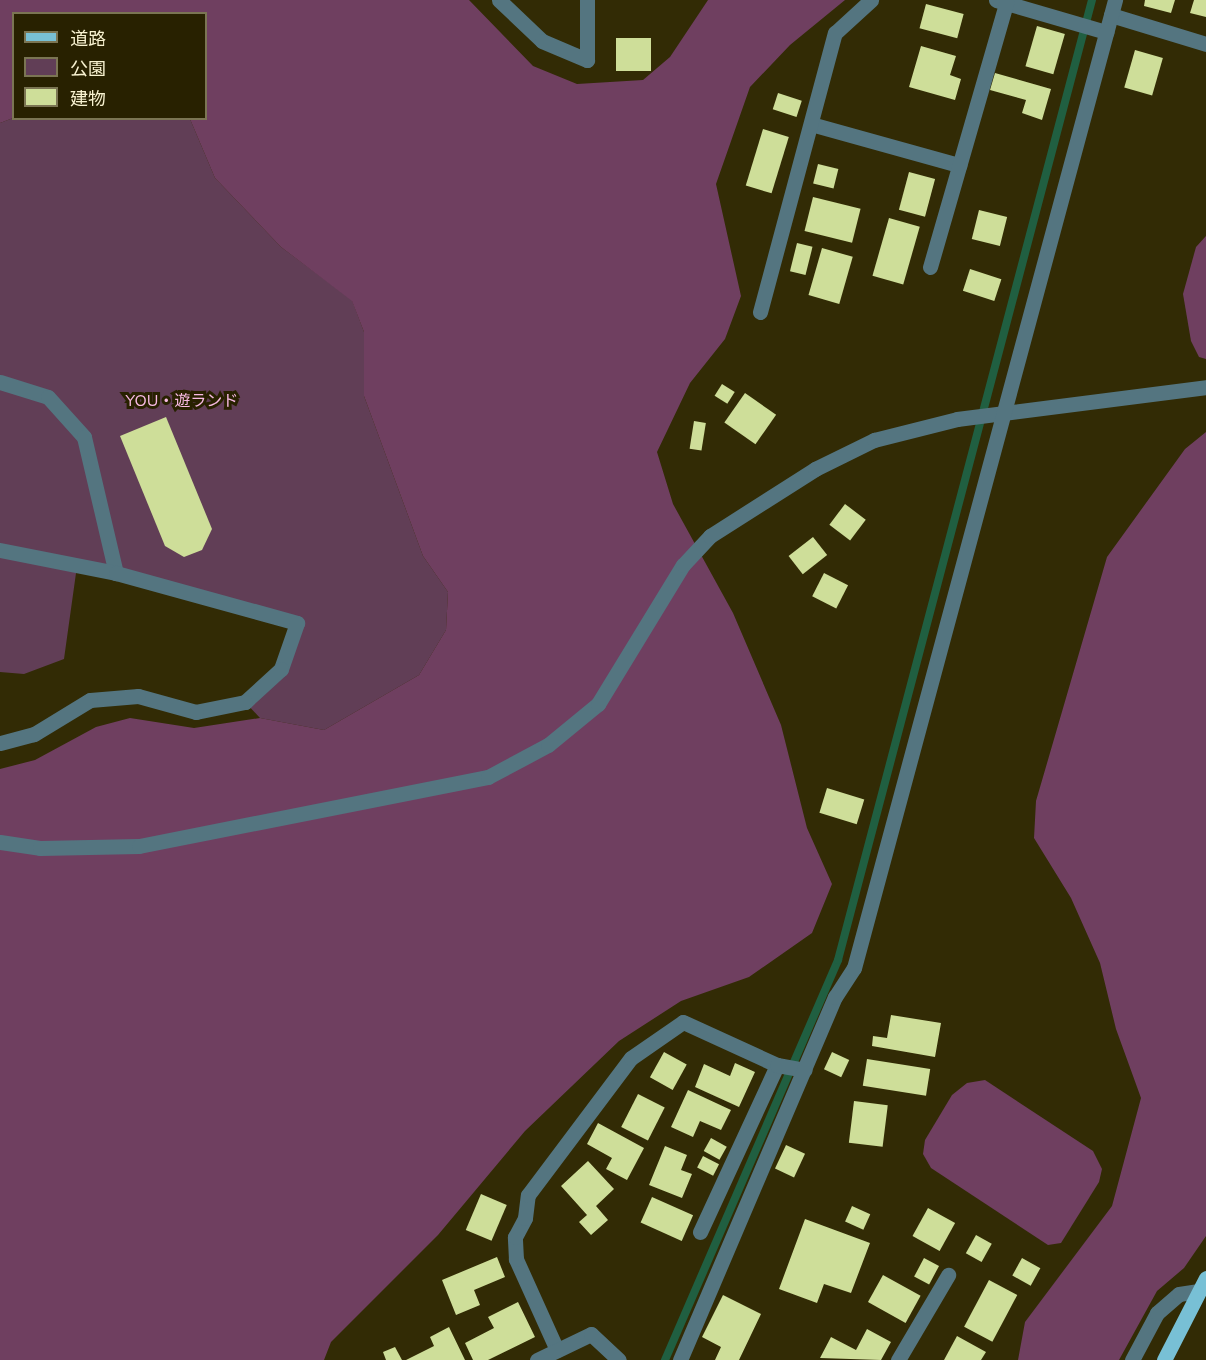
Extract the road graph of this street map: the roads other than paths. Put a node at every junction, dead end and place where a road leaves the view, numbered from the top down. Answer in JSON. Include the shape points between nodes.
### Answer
{"nodes":[{"id":1,"x":499,"y":0,"type":"edge"},
{"id":2,"x":587,"y":0,"type":"edge"},
{"id":3,"x":871,"y":0,"type":"edge"},
{"id":4,"x":1001,"y":1,"type":"edge"},
{"id":5,"x":1113,"y":7,"type":"edge"},
{"id":6,"x":1106,"y":32,"type":"junction"},
{"id":7,"x":1206,"y":44,"type":"edge"},
{"id":8,"x":811,"y":124,"type":"junction"},
{"id":9,"x":959,"y":165,"type":"junction"},
{"id":10,"x":930,"y":267,"type":"dead end"},
{"id":11,"x":760,"y":312,"type":"dead end"},
{"id":12,"x":0,"y":382,"type":"edge"},
{"id":13,"x":1206,"y":387,"type":"edge"},
{"id":14,"x":1002,"y":411,"type":"junction"},
{"id":15,"x":0,"y":550,"type":"edge"},
{"id":16,"x":116,"y":573,"type":"junction"},
{"id":17,"x":0,"y":743,"type":"edge"},
{"id":18,"x":0,"y":842,"type":"edge"},
{"id":19,"x":777,"y":1065,"type":"junction"},
{"id":20,"x":805,"y":1070,"type":"junction"},
{"id":21,"x":700,"y":1232,"type":"dead end"},
{"id":22,"x":948,"y":1275,"type":"dead end"},
{"id":23,"x":1203,"y":1285,"type":"edge"},
{"id":24,"x":557,"y":1350,"type":"junction"},
{"id":25,"x":537,"y":1360,"type":"edge"},
{"id":26,"x":619,"y":1360,"type":"edge"},
{"id":27,"x":680,"y":1360,"type":"edge"},
{"id":28,"x":898,"y":1360,"type":"edge"},
{"id":29,"x":1132,"y":1360,"type":"edge"},
{"id":30,"x":1164,"y":1360,"type":"edge"}],
"edges":[{"from":1,"to":2,"type":"street","via":[[542,41],[587,60]]},
{"from":3,"to":8,"type":"street","via":[[835,33]]},
{"from":4,"to":6,"type":"street"},
{"from":4,"to":9,"type":"street"},
{"from":5,"to":6,"type":"street"},
{"from":5,"to":7,"type":"street"},
{"from":6,"to":14,"type":"street"},
{"from":8,"to":9,"type":"street"},
{"from":8,"to":11,"type":"street"},
{"from":9,"to":10,"type":"street"},
{"from":12,"to":16,"type":"street","via":[[48,397],[84,437]]},
{"from":13,"to":14,"type":"street"},
{"from":14,"to":18,"type":"street","via":[[874,440],[757,502],[710,536],[683,565],[597,704],[549,745],[488,777],[138,846],[40,848]]},
{"from":14,"to":20,"type":"street","via":[[854,968],[835,997]]},
{"from":15,"to":16,"type":"street"},
{"from":16,"to":17,"type":"street","via":[[297,623],[281,669],[245,702],[196,712],[138,696],[90,700],[34,734]]},
{"from":19,"to":20,"type":"street"},
{"from":19,"to":21,"type":"street"},
{"from":19,"to":24,"type":"street","via":[[683,1022],[631,1058],[528,1195],[525,1218],[515,1238],[516,1259]]},
{"from":20,"to":27,"type":"street"},
{"from":22,"to":28,"type":"street"},
{"from":23,"to":29,"type":"street","via":[[1179,1294],[1157,1313]]},
{"from":23,"to":30,"type":"main road"},
{"from":24,"to":25,"type":"street"},
{"from":24,"to":26,"type":"street","via":[[591,1334]]}]}
